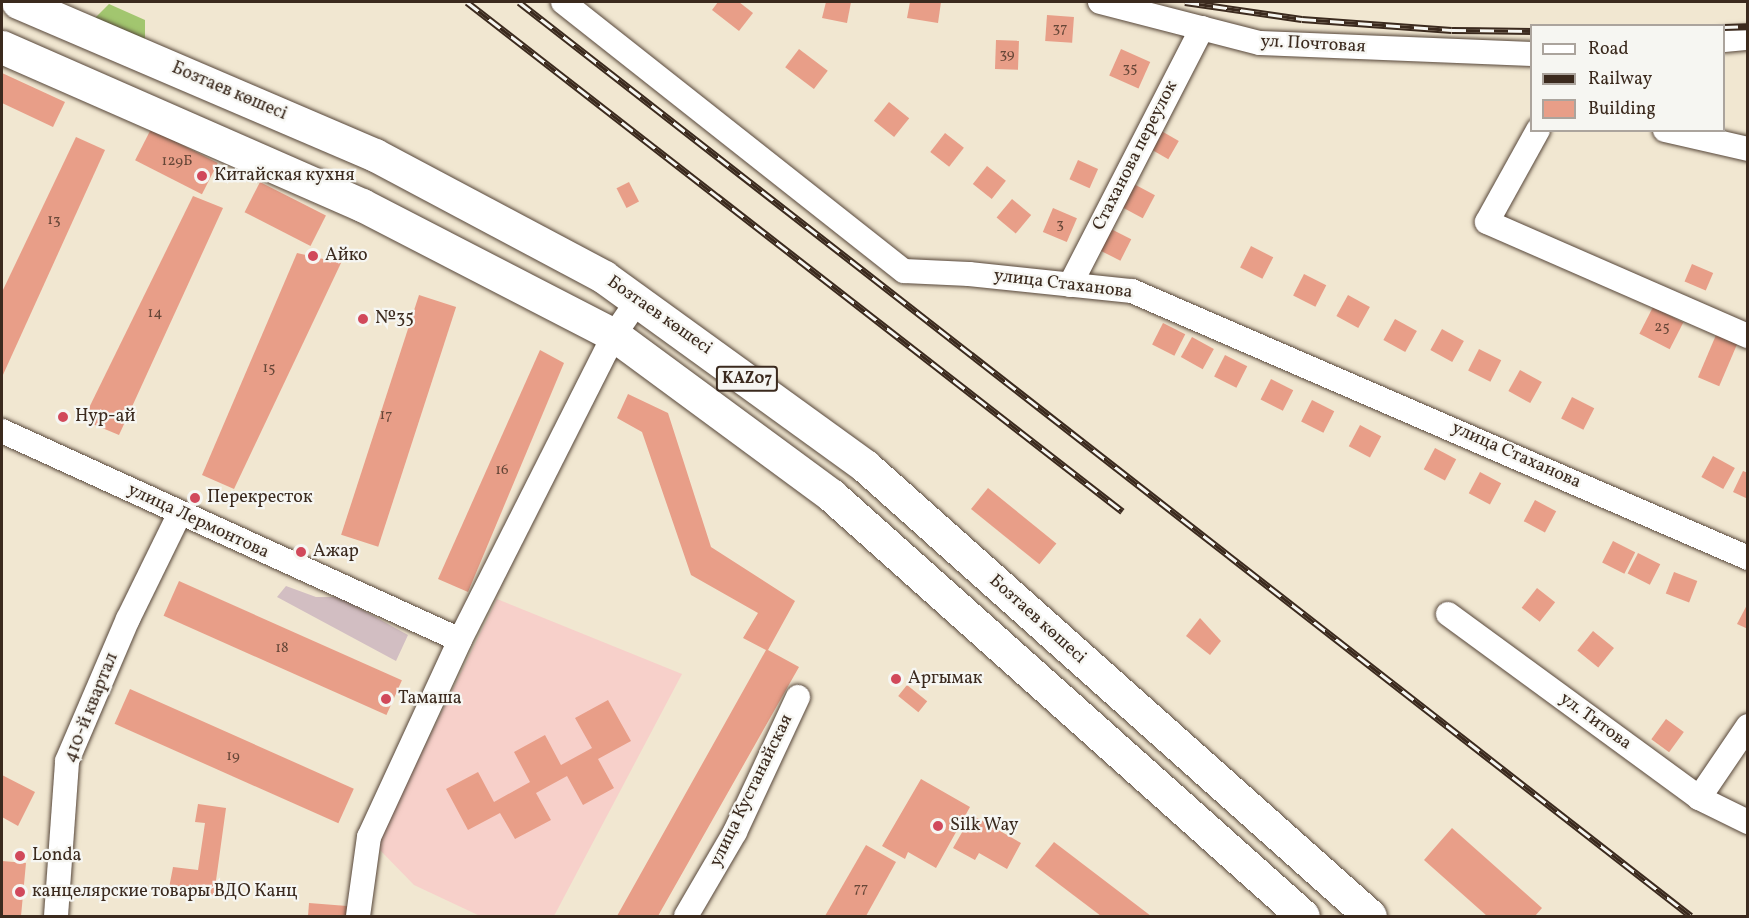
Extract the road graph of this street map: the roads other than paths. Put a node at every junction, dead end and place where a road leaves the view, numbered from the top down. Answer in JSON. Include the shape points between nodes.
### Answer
{"nodes":[{"id":1,"x":18,"y":2,"type":"edge"},
{"id":2,"x":563,"y":2,"type":"edge"},
{"id":3,"x":1100,"y":2,"type":"edge"},
{"id":4,"x":1202,"y":28,"type":"junction"},
{"id":5,"x":1748,"y":38,"type":"edge"},
{"id":6,"x":1725,"y":40,"type":"edge"},
{"id":7,"x":2,"y":47,"type":"edge"},
{"id":8,"x":1530,"y":56,"type":"edge"},
{"id":9,"x":1537,"y":132,"type":"edge"},
{"id":10,"x":1674,"y":132,"type":"edge"},
{"id":11,"x":1748,"y":149,"type":"edge"},
{"id":12,"x":1070,"y":285,"type":"junction"},
{"id":13,"x":638,"y":300,"type":"junction"},
{"id":14,"x":614,"y":335,"type":"junction"},
{"id":15,"x":1748,"y":336,"type":"edge"},
{"id":16,"x":2,"y":432,"type":"edge"},
{"id":17,"x":180,"y":513,"type":"junction"},
{"id":18,"x":1748,"y":558,"type":"edge"},
{"id":19,"x":1448,"y":614,"type":"dead end"},
{"id":20,"x":460,"y":640,"type":"junction"},
{"id":21,"x":798,"y":697,"type":"dead end"},
{"id":22,"x":1748,"y":726,"type":"edge"},
{"id":23,"x":1699,"y":798,"type":"junction"},
{"id":24,"x":1748,"y":822,"type":"edge"},
{"id":25,"x":56,"y":916,"type":"edge"},
{"id":26,"x":358,"y":916,"type":"edge"},
{"id":27,"x":686,"y":916,"type":"edge"},
{"id":28,"x":1302,"y":916,"type":"edge"},
{"id":29,"x":1370,"y":916,"type":"edge"}],
"edges":[{"from":1,"to":13,"type":"highway","name":"Бозтаев көшесі","number":"KAZ07","via":[[375,155],[604,277]]},
{"from":2,"to":12,"type":"street","name":"улица Стаханова","via":[[904,271]]},
{"from":3,"to":4,"type":"street","name":"ул. Почтовая"},
{"from":4,"to":8,"type":"street","name":"ул. Почтовая","via":[[1260,43]]},
{"from":4,"to":12,"type":"street","name":"Стаханова переулок"},
{"from":5,"to":6,"type":"street"},
{"from":7,"to":14,"type":"highway","number":"KAZ07","via":[[362,205]]},
{"from":9,"to":15,"type":"street","via":[[1487,222]]},
{"from":10,"to":11,"type":"street"},
{"from":12,"to":18,"type":"street","name":"улица Стаханова","via":[[1132,291]]},
{"from":13,"to":14,"type":"street"},
{"from":13,"to":29,"type":"highway","name":"Бозтаев көшесі","number":"KAZ07","via":[[865,466]]},
{"from":14,"to":20,"type":"street"},
{"from":14,"to":28,"type":"highway","number":"KAZ07","via":[[831,495]]},
{"from":16,"to":17,"type":"street","name":"улица Лермонтова"},
{"from":17,"to":20,"type":"street","name":"улица Лермонтова"},
{"from":17,"to":25,"type":"street","name":"410-й квартал","via":[[128,619],[67,761]]},
{"from":19,"to":23,"type":"street","name":"ул. Титова"},
{"from":20,"to":26,"type":"street","via":[[369,837]]},
{"from":21,"to":27,"type":"street","name":"улица Кустанайская","via":[[735,832]]},
{"from":22,"to":23,"type":"street"},
{"from":23,"to":24,"type":"street","name":"ул. Титова"}]}
